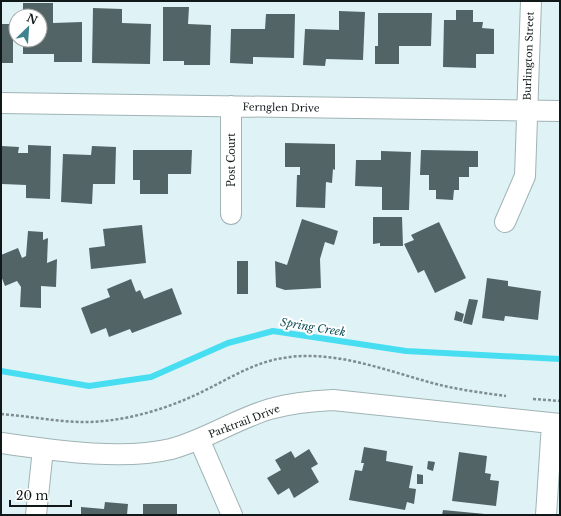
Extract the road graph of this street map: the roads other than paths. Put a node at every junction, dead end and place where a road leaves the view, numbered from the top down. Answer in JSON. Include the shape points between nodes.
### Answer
{"nodes":[{"id":1,"x":531,"y":1,"type":"edge"},
{"id":2,"x":1,"y":103,"type":"edge"},
{"id":3,"x":230,"y":106,"type":"junction"},
{"id":4,"x":526,"y":110,"type":"junction"},
{"id":5,"x":560,"y":111,"type":"edge"},
{"id":6,"x":231,"y":214,"type":"dead end"},
{"id":7,"x":505,"y":222,"type":"dead end"},
{"id":8,"x":556,"y":424,"type":"edge"},
{"id":9,"x":199,"y":438,"type":"junction"},
{"id":10,"x":1,"y":444,"type":"edge"},
{"id":11,"x":43,"y":449,"type":"junction"},
{"id":12,"x":36,"y":515,"type":"edge"},
{"id":13,"x":232,"y":515,"type":"edge"},
{"id":14,"x":546,"y":515,"type":"edge"}],
"edges":[{"from":1,"to":4,"type":"street","name":"Burlington Street"},
{"from":2,"to":3,"type":"street","name":"Fernglen Drive"},
{"from":3,"to":4,"type":"street","name":"Fernglen Drive"},
{"from":3,"to":6,"type":"street","name":"Post Court"},
{"from":4,"to":5,"type":"street","name":"Fernglen Drive"},
{"from":4,"to":7,"type":"street","name":"Burlington Street","via":[[525,176]]},
{"from":8,"to":9,"type":"street","name":"Parktrail Drive","via":[[333,400],[301,401],[268,409]]},
{"from":8,"to":14,"type":"street"},
{"from":9,"to":11,"type":"street","name":"Parktrail Drive","via":[[171,449],[131,455]]},
{"from":9,"to":13,"type":"street"},
{"from":10,"to":11,"type":"street","name":"Parktrail Drive"},
{"from":11,"to":12,"type":"street"}]}
